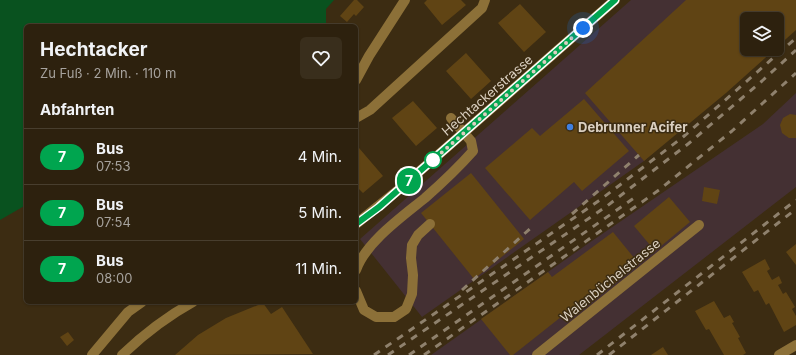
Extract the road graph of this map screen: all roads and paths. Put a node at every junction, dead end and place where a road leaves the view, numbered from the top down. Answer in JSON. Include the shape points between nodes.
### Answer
{"nodes":[{"id":1,"x":405,"y":0,"type":"edge"},
{"id":2,"x":485,"y":0,"type":"edge"},
{"id":3,"x":615,"y":0,"type":"edge"},
{"id":4,"x":358,"y":76,"type":"edge"},
{"id":5,"x":358,"y":117,"type":"edge"},
{"id":6,"x":450,"y":118,"type":"dead end"},
{"id":7,"x":464,"y":133,"type":"junction"},
{"id":8,"x":358,"y":223,"type":"edge"},
{"id":9,"x":430,"y":224,"type":"dead end"},
{"id":10,"x":699,"y":226,"type":"dead end"},
{"id":11,"x":358,"y":264,"type":"edge"},
{"id":12,"x":358,"y":296,"type":"edge"},
{"id":13,"x":139,"y":304,"type":"edge"},
{"id":14,"x":189,"y":304,"type":"edge"},
{"id":15,"x":796,"y":345,"type":"edge"},
{"id":16,"x":92,"y":355,"type":"edge"},
{"id":17,"x":122,"y":355,"type":"edge"},
{"id":18,"x":537,"y":355,"type":"edge"},
{"id":19,"x":779,"y":355,"type":"edge"}],
"edges":[{"from":1,"to":4,"type":"street"},
{"from":2,"to":5,"type":"street","via":[[482,8],[370,110]]},
{"from":3,"to":7,"type":"street","name":"Hechtackerstrasse"},
{"from":6,"to":7,"type":"street"},
{"from":7,"to":8,"type":"street","name":"Hechtackerstrasse"},
{"from":7,"to":11,"type":"street","via":[[471,141],[473,151],[455,171],[383,234]]},
{"from":9,"to":12,"type":"street","via":[[412,245],[412,294],[406,309],[394,317],[376,317],[364,310]]},
{"from":10,"to":18,"type":"street","name":"Walenbüchelstrasse"},
{"from":13,"to":16,"type":"street","via":[[128,312]]},
{"from":14,"to":17,"type":"street","via":[[151,329]]},
{"from":15,"to":19,"type":"street"}]}
